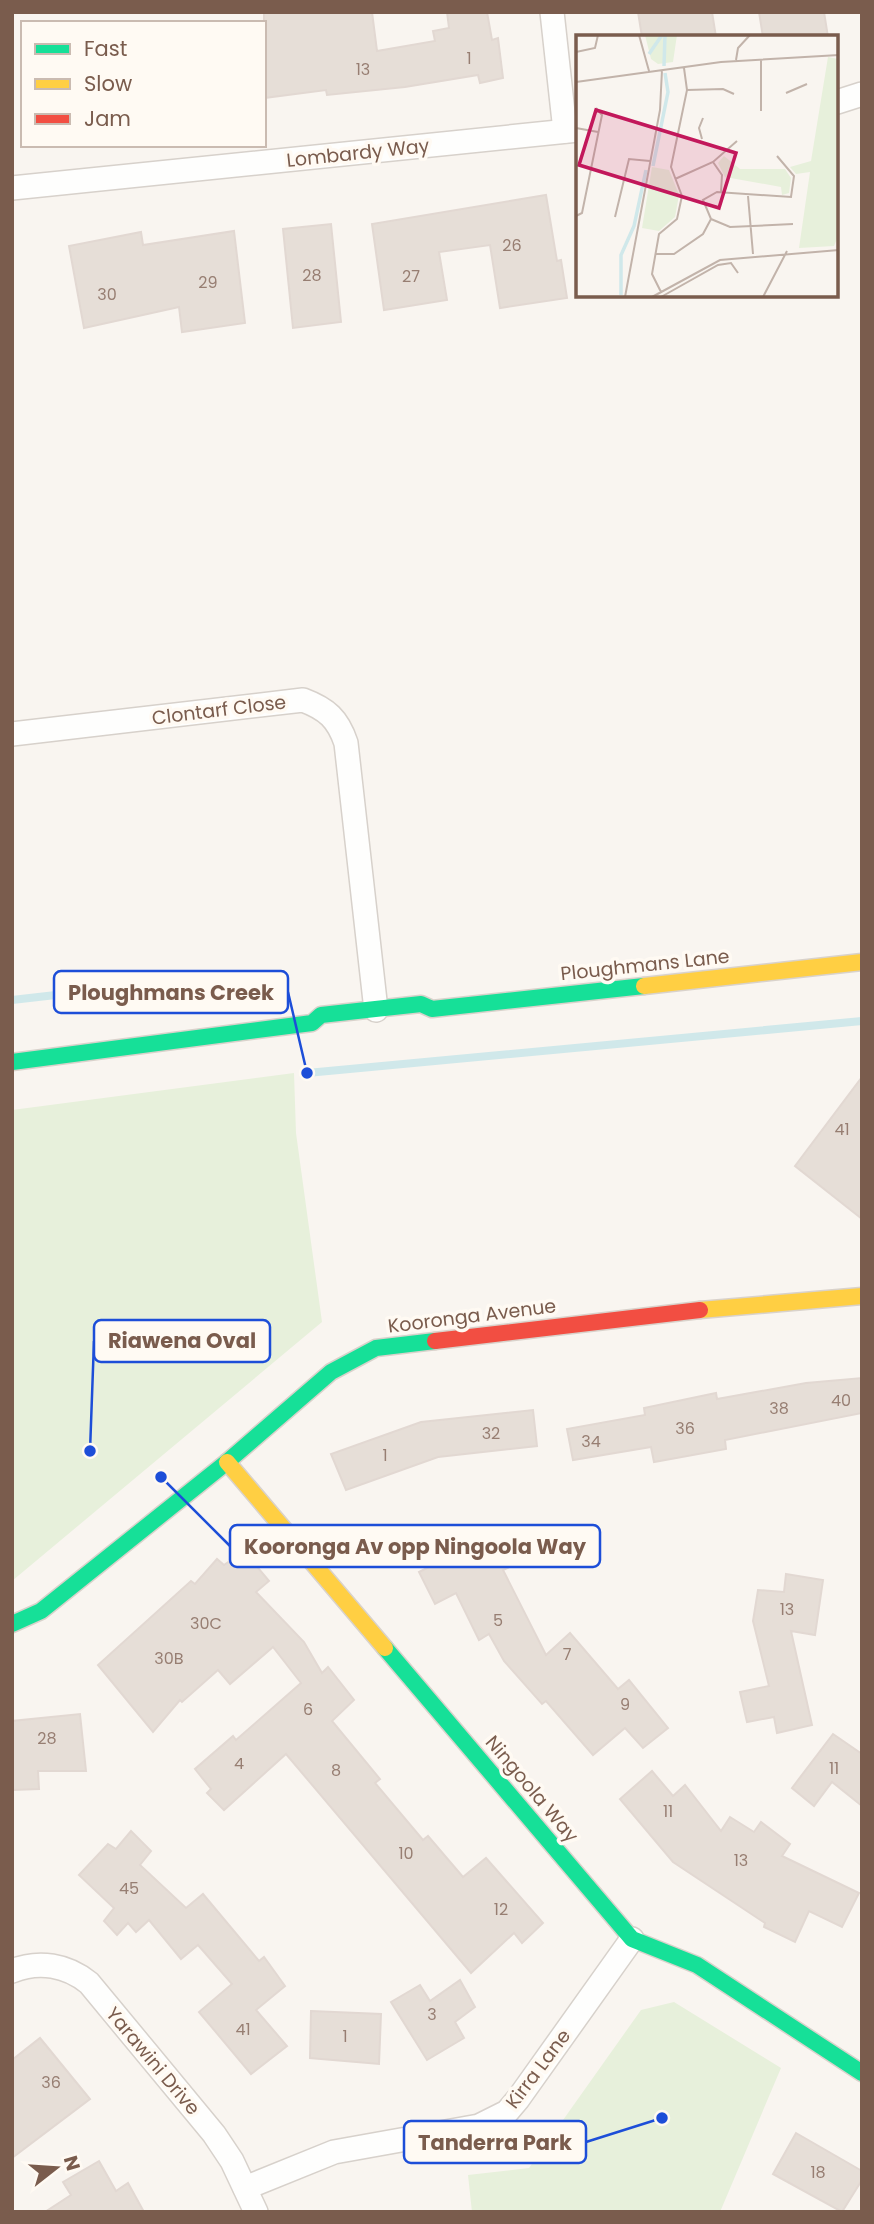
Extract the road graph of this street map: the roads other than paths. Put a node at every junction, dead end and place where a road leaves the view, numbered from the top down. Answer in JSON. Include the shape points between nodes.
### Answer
{"nodes":[{"id":1,"x":552,"y":12,"type":"edge"},
{"id":2,"x":862,"y":94,"type":"edge"},
{"id":3,"x":839,"y":101,"type":"edge"},
{"id":4,"x":572,"y":131,"type":"edge"},
{"id":5,"x":12,"y":188,"type":"edge"},
{"id":6,"x":12,"y":734,"type":"edge"},
{"id":7,"x":862,"y":962,"type":"edge"},
{"id":8,"x":432,"y":1009,"type":"junction"},
{"id":9,"x":376,"y":1010,"type":"junction"},
{"id":10,"x":312,"y":1023,"type":"junction"},
{"id":11,"x":12,"y":1062,"type":"edge"},
{"id":12,"x":862,"y":1296,"type":"edge"},
{"id":13,"x":227,"y":1462,"type":"junction"},
{"id":14,"x":12,"y":1624,"type":"edge"},
{"id":15,"x":632,"y":1939,"type":"junction"},
{"id":16,"x":12,"y":1970,"type":"edge"},
{"id":17,"x":862,"y":2073,"type":"edge"},
{"id":18,"x":245,"y":2188,"type":"junction"},
{"id":19,"x":256,"y":2212,"type":"edge"}],
"edges":[{"from":1,"to":4,"type":"street"},
{"from":2,"to":3,"type":"street"},
{"from":4,"to":5,"type":"street","name":"Lombardy Way"},
{"from":6,"to":9,"type":"street","name":"Clontarf Close","via":[[303,700],[324,708],[340,724],[346,743]]},
{"from":7,"to":8,"type":"street","name":"Ploughmans Lane"},
{"from":8,"to":9,"type":"street","name":"Ploughmans Lane","via":[[422,1004]]},
{"from":8,"to":10,"type":"street","name":"Ploughmans Lane","via":[[423,1016],[322,1028]]},
{"from":9,"to":10,"type":"street","name":"Ploughmans Lane","via":[[321,1016]]},
{"from":10,"to":11,"type":"street","name":"Ploughmans Lane"},
{"from":12,"to":13,"type":"street","name":"Kooronga Avenue","via":[[773,1302],[376,1348],[331,1371]]},
{"from":13,"to":14,"type":"street","name":"Kooronga Avenue","via":[[41,1611]]},
{"from":13,"to":15,"type":"street","name":"Ningoola Way"},
{"from":15,"to":17,"type":"street","name":"Ningoola Way","via":[[697,1965]]},
{"from":15,"to":18,"type":"street","name":"Kirra Lane","via":[[518,2099],[494,2121],[334,2151]]},
{"from":16,"to":18,"type":"street","name":"Yarawini Drive","via":[[61,1967],[89,1983],[214,2134]]},
{"from":18,"to":19,"type":"street","name":"Yarawini Drive"}]}
